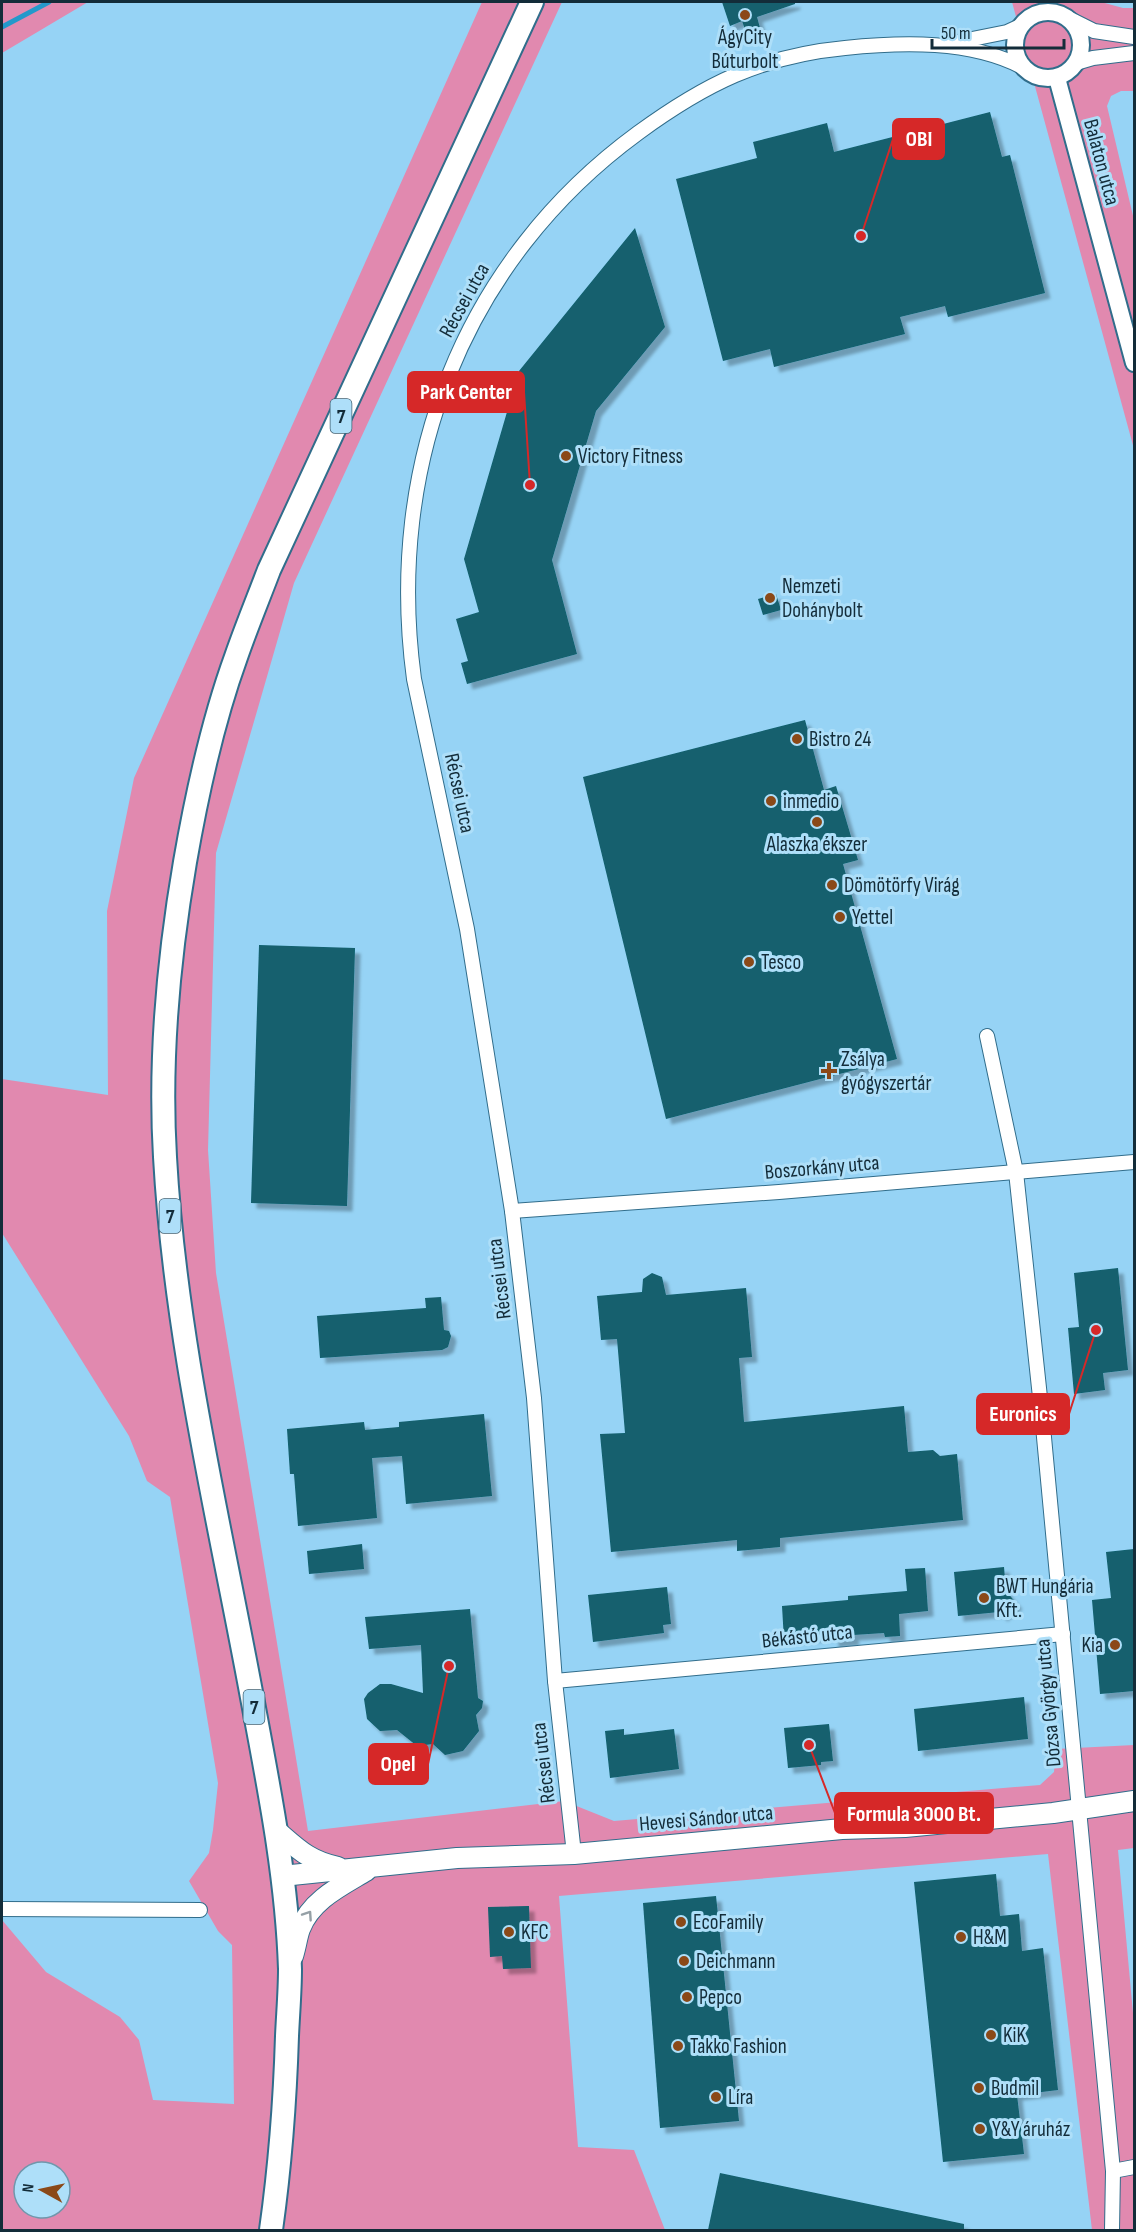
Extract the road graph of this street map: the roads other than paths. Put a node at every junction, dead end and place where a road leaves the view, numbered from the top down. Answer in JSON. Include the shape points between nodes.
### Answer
{"nodes":[{"id":1,"x":532,"y":2,"type":"edge"},
{"id":2,"x":1039,"y":7,"type":"edge"},
{"id":3,"x":1066,"y":17,"type":"junction"},
{"id":4,"x":1020,"y":26,"type":"junction"},
{"id":5,"x":1134,"y":37,"type":"edge"},
{"id":6,"x":941,"y":45,"type":"junction"},
{"id":7,"x":1134,"y":54,"type":"edge"},
{"id":8,"x":1076,"y":63,"type":"junction"},
{"id":9,"x":1022,"y":67,"type":"junction"},
{"id":10,"x":1057,"y":78,"type":"junction"},
{"id":11,"x":1134,"y":363,"type":"edge"},
{"id":12,"x":987,"y":1036,"type":"dead end"},
{"id":13,"x":1134,"y":1162,"type":"edge"},
{"id":14,"x":1016,"y":1172,"type":"junction"},
{"id":15,"x":512,"y":1211,"type":"junction"},
{"id":16,"x":1063,"y":1634,"type":"junction"},
{"id":17,"x":555,"y":1682,"type":"junction"},
{"id":18,"x":1134,"y":1801,"type":"edge"},
{"id":19,"x":1079,"y":1808,"type":"junction"},
{"id":20,"x":276,"y":1830,"type":"junction"},
{"id":21,"x":574,"y":1854,"type":"junction"},
{"id":22,"x":371,"y":1868,"type":"junction"},
{"id":23,"x":282,"y":1876,"type":"junction"},
{"id":24,"x":2,"y":1909,"type":"edge"},
{"id":25,"x":200,"y":1910,"type":"dead end"},
{"id":26,"x":290,"y":1970,"type":"junction"},
{"id":27,"x":1134,"y":2167,"type":"edge"},
{"id":28,"x":1113,"y":2171,"type":"junction"},
{"id":29,"x":271,"y":2230,"type":"edge"},
{"id":30,"x":1112,"y":2230,"type":"edge"}],
"edges":[{"from":1,"to":20,"type":"main road","number":"7","via":[[265,581],[235,659],[204,764],[176,916],[163,1053],[165,1158],[172,1237],[181,1312]]},
{"from":2,"to":3,"type":"street"},
{"from":2,"to":4,"type":"street"},
{"from":3,"to":5,"type":"street","via":[[1094,31]]},
{"from":3,"to":8,"type":"street","via":[[1081,39]]},
{"from":4,"to":6,"type":"street","name":"Récsei utca"},
{"from":4,"to":9,"type":"street","via":[[1014,50]]},
{"from":6,"to":9,"type":"street","name":"Récsei utca","via":[[996,56]]},
{"from":6,"to":15,"type":"street","name":"Récsei utca","via":[[866,46],[779,59],[729,76],[678,105],[619,147],[556,203],[504,269],[464,339],[449,375],[435,415],[416,497],[408,581],[409,642],[467,929]]},
{"from":7,"to":8,"type":"street"},
{"from":8,"to":10,"type":"street"},
{"from":9,"to":10,"type":"street","via":[[1038,77]]},
{"from":10,"to":11,"type":"street","name":"Balaton utca"},
{"from":12,"to":14,"type":"street","name":"Dózsa György utca"},
{"from":13,"to":14,"type":"street","name":"Boszorkány utca"},
{"from":14,"to":15,"type":"street","name":"Boszorkány utca"},
{"from":14,"to":16,"type":"street","name":"Dózsa György utca"},
{"from":15,"to":17,"type":"street","name":"Récsei utca","via":[[534,1398]]},
{"from":16,"to":17,"type":"street","name":"Békástó utca"},
{"from":16,"to":19,"type":"street","name":"Dózsa György utca"},
{"from":17,"to":21,"type":"street","name":"Récsei utca"},
{"from":18,"to":19,"type":"main road","name":"Hevesi Sándor utca"},
{"from":19,"to":21,"type":"main road","name":"Hevesi Sándor utca","via":[[905,1827],[842,1829]]},
{"from":19,"to":28,"type":"street","name":"Dózsa György utca"},
{"from":20,"to":22,"type":"main road","via":[[314,1860],[349,1869]]},
{"from":20,"to":23,"type":"main road","number":"7"},
{"from":21,"to":22,"type":"main road","name":"Hevesi Sándor utca","via":[[457,1858]]},
{"from":22,"to":23,"type":"main road","name":"Hevesi Sándor utca"},
{"from":26,"to":22,"type":"main road","one_way":true,"via":[[300,1930],[310,1911],[326,1896]]},
{"from":23,"to":26,"type":"main road","number":"7"},
{"from":24,"to":25,"type":"street"},
{"from":26,"to":29,"type":"main road","number":"7","via":[[282,2128]]},
{"from":27,"to":28,"type":"street"},
{"from":28,"to":30,"type":"street","name":"Dózsa György utca"}]}
